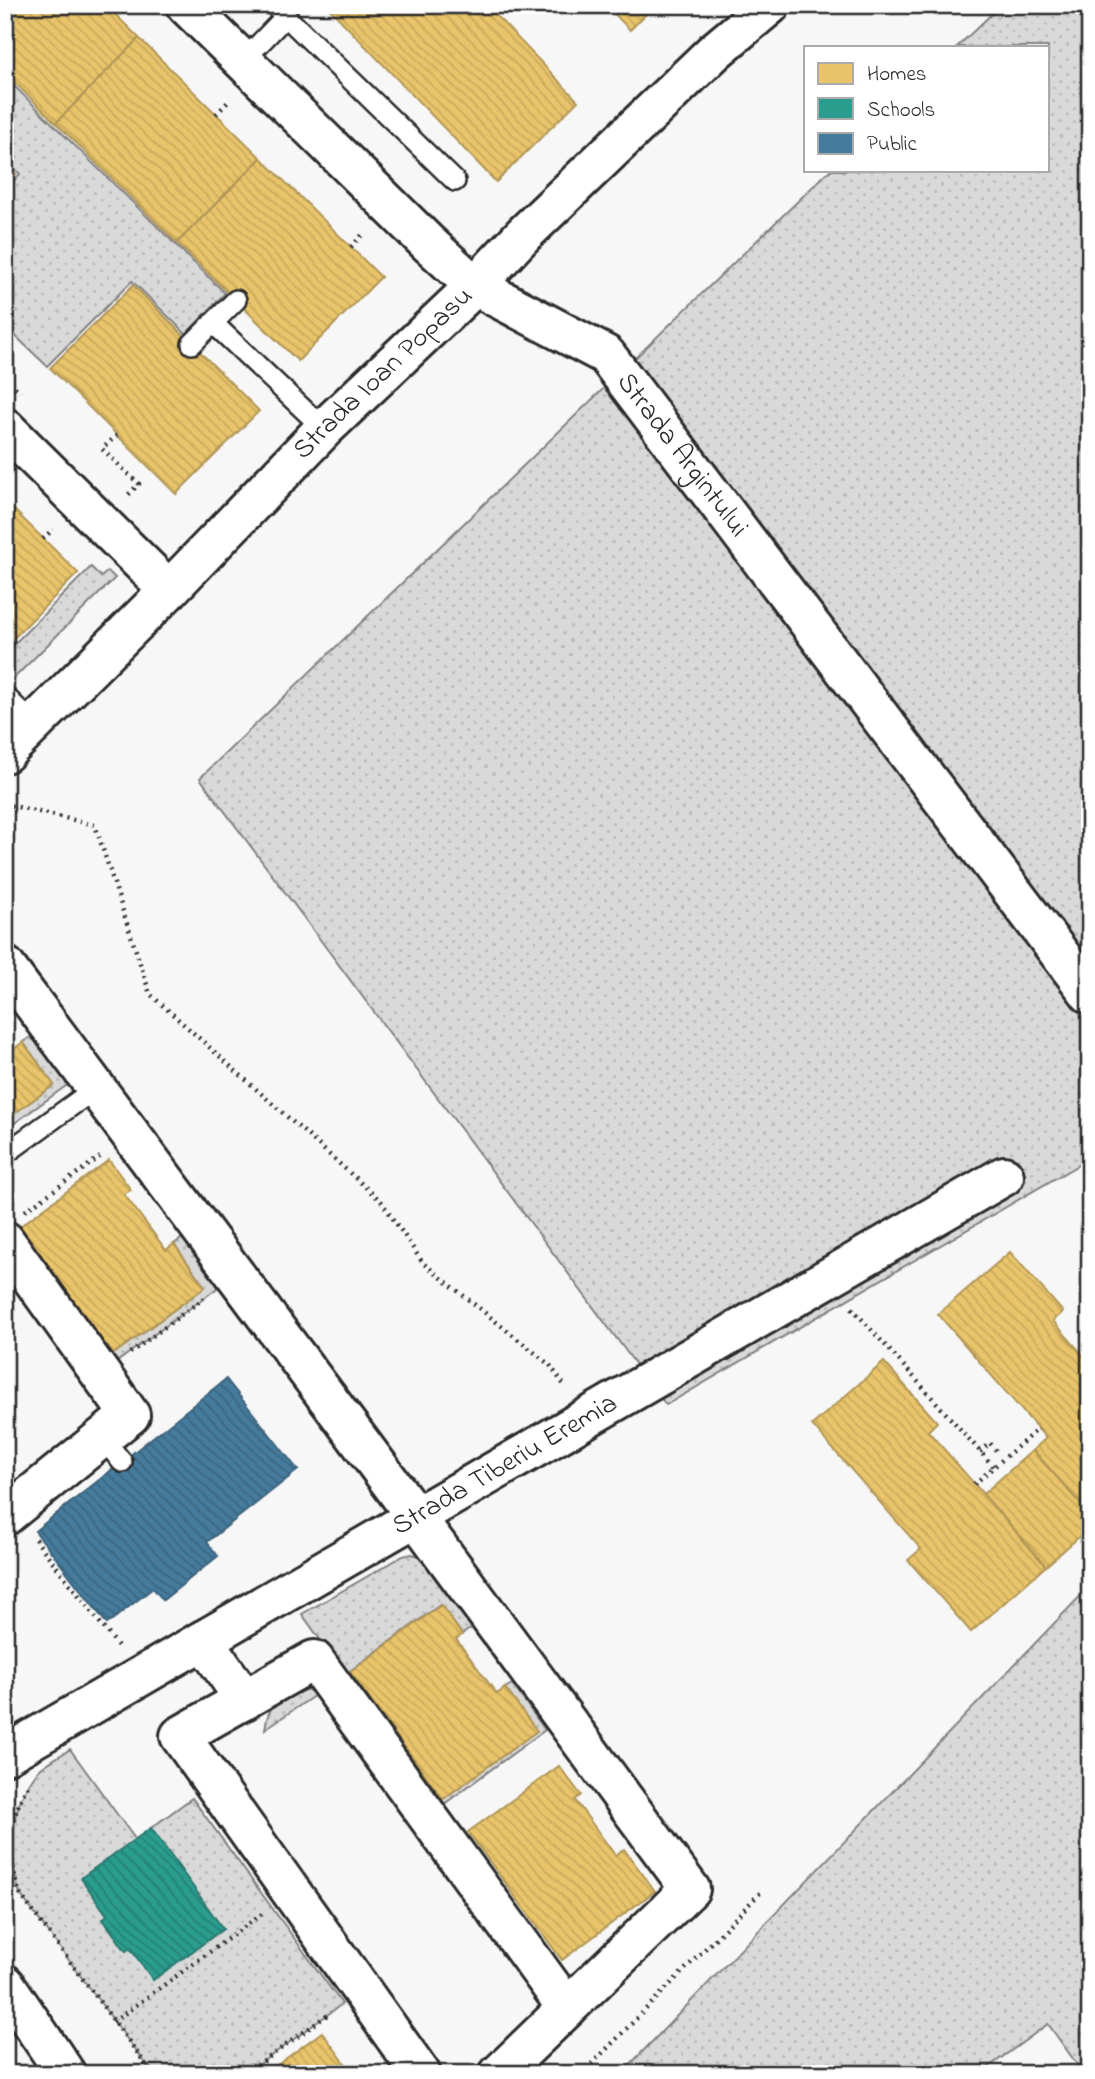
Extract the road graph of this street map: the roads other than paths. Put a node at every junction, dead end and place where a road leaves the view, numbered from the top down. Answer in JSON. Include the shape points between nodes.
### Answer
{"nodes":[{"id":1,"x":187,"y":5,"type":"edge"},
{"id":2,"x":770,"y":5,"type":"edge"},
{"id":3,"x":280,"y":11,"type":"edge"},
{"id":4,"x":239,"y":77,"type":"junction"},
{"id":5,"x":455,"y":181,"type":"dead end"},
{"id":6,"x":475,"y":286,"type":"junction"},
{"id":7,"x":236,"y":300,"type":"dead end"},
{"id":8,"x":213,"y":323,"type":"junction"},
{"id":9,"x":192,"y":344,"type":"dead end"},
{"id":10,"x":5,"y":428,"type":"edge"},
{"id":11,"x":324,"y":429,"type":"junction"},
{"id":12,"x":169,"y":590,"type":"junction"},
{"id":13,"x":5,"y":696,"type":"edge"},
{"id":14,"x":33,"y":724,"type":"junction"},
{"id":15,"x":5,"y":752,"type":"edge"},
{"id":16,"x":5,"y":966,"type":"edge"},
{"id":17,"x":1090,"y":994,"type":"edge"},
{"id":18,"x":96,"y":1088,"type":"junction"},
{"id":19,"x":5,"y":1154,"type":"edge"},
{"id":20,"x":1004,"y":1176,"type":"dead end"},
{"id":21,"x":14,"y":1227,"type":"edge"},
{"id":22,"x":415,"y":1517,"type":"junction"},
{"id":23,"x":19,"y":1526,"type":"edge"},
{"id":24,"x":203,"y":1640,"type":"junction"},
{"id":25,"x":244,"y":1700,"type":"junction"},
{"id":26,"x":18,"y":1768,"type":"edge"},
{"id":27,"x":5,"y":1984,"type":"edge"},
{"id":28,"x":567,"y":2008,"type":"junction"},
{"id":29,"x":66,"y":2074,"type":"edge"},
{"id":30,"x":421,"y":2074,"type":"edge"},
{"id":31,"x":499,"y":2074,"type":"edge"}],
"edges":[{"from":1,"to":4,"type":"street","name":"Strada Argintului"},
{"from":2,"to":6,"type":"street","name":"Strada Ioan Popasu","via":[[715,51]]},
{"from":3,"to":4,"type":"lane"},
{"from":3,"to":5,"type":"lane"},
{"from":4,"to":6,"type":"street","name":"Strada Argintului"},
{"from":6,"to":11,"type":"street","name":"Strada Ioan Popasu"},
{"from":6,"to":17,"type":"street","name":"Strada Argintului","via":[[606,355]]},
{"from":7,"to":8,"type":"lane"},
{"from":8,"to":9,"type":"lane"},
{"from":8,"to":11,"type":"lane"},
{"from":10,"to":12,"type":"street"},
{"from":11,"to":12,"type":"street","name":"Strada Ioan Popasu"},
{"from":12,"to":14,"type":"street","name":"Strada Ioan Popasu"},
{"from":13,"to":14,"type":"lane"},
{"from":14,"to":15,"type":"street","name":"Strada Ioan Popasu"},
{"from":16,"to":18,"type":"street"},
{"from":18,"to":19,"type":"lane"},
{"from":18,"to":22,"type":"street"},
{"from":20,"to":22,"type":"street","name":"Strada Tiberiu Eremia"},
{"from":21,"to":23,"type":"street","via":[[130,1415],[112,1450]]},
{"from":22,"to":24,"type":"street","name":"Strada Tiberiu Eremia"},
{"from":22,"to":28,"type":"street","via":[[690,1889]]},
{"from":24,"to":25,"type":"street"},
{"from":24,"to":26,"type":"street","name":"Strada Tiberiu Eremia"},
{"from":25,"to":28,"type":"street","via":[[314,1660]]},
{"from":25,"to":30,"type":"street","via":[[180,1736]]},
{"from":27,"to":29,"type":"street"},
{"from":28,"to":31,"type":"street"}]}
